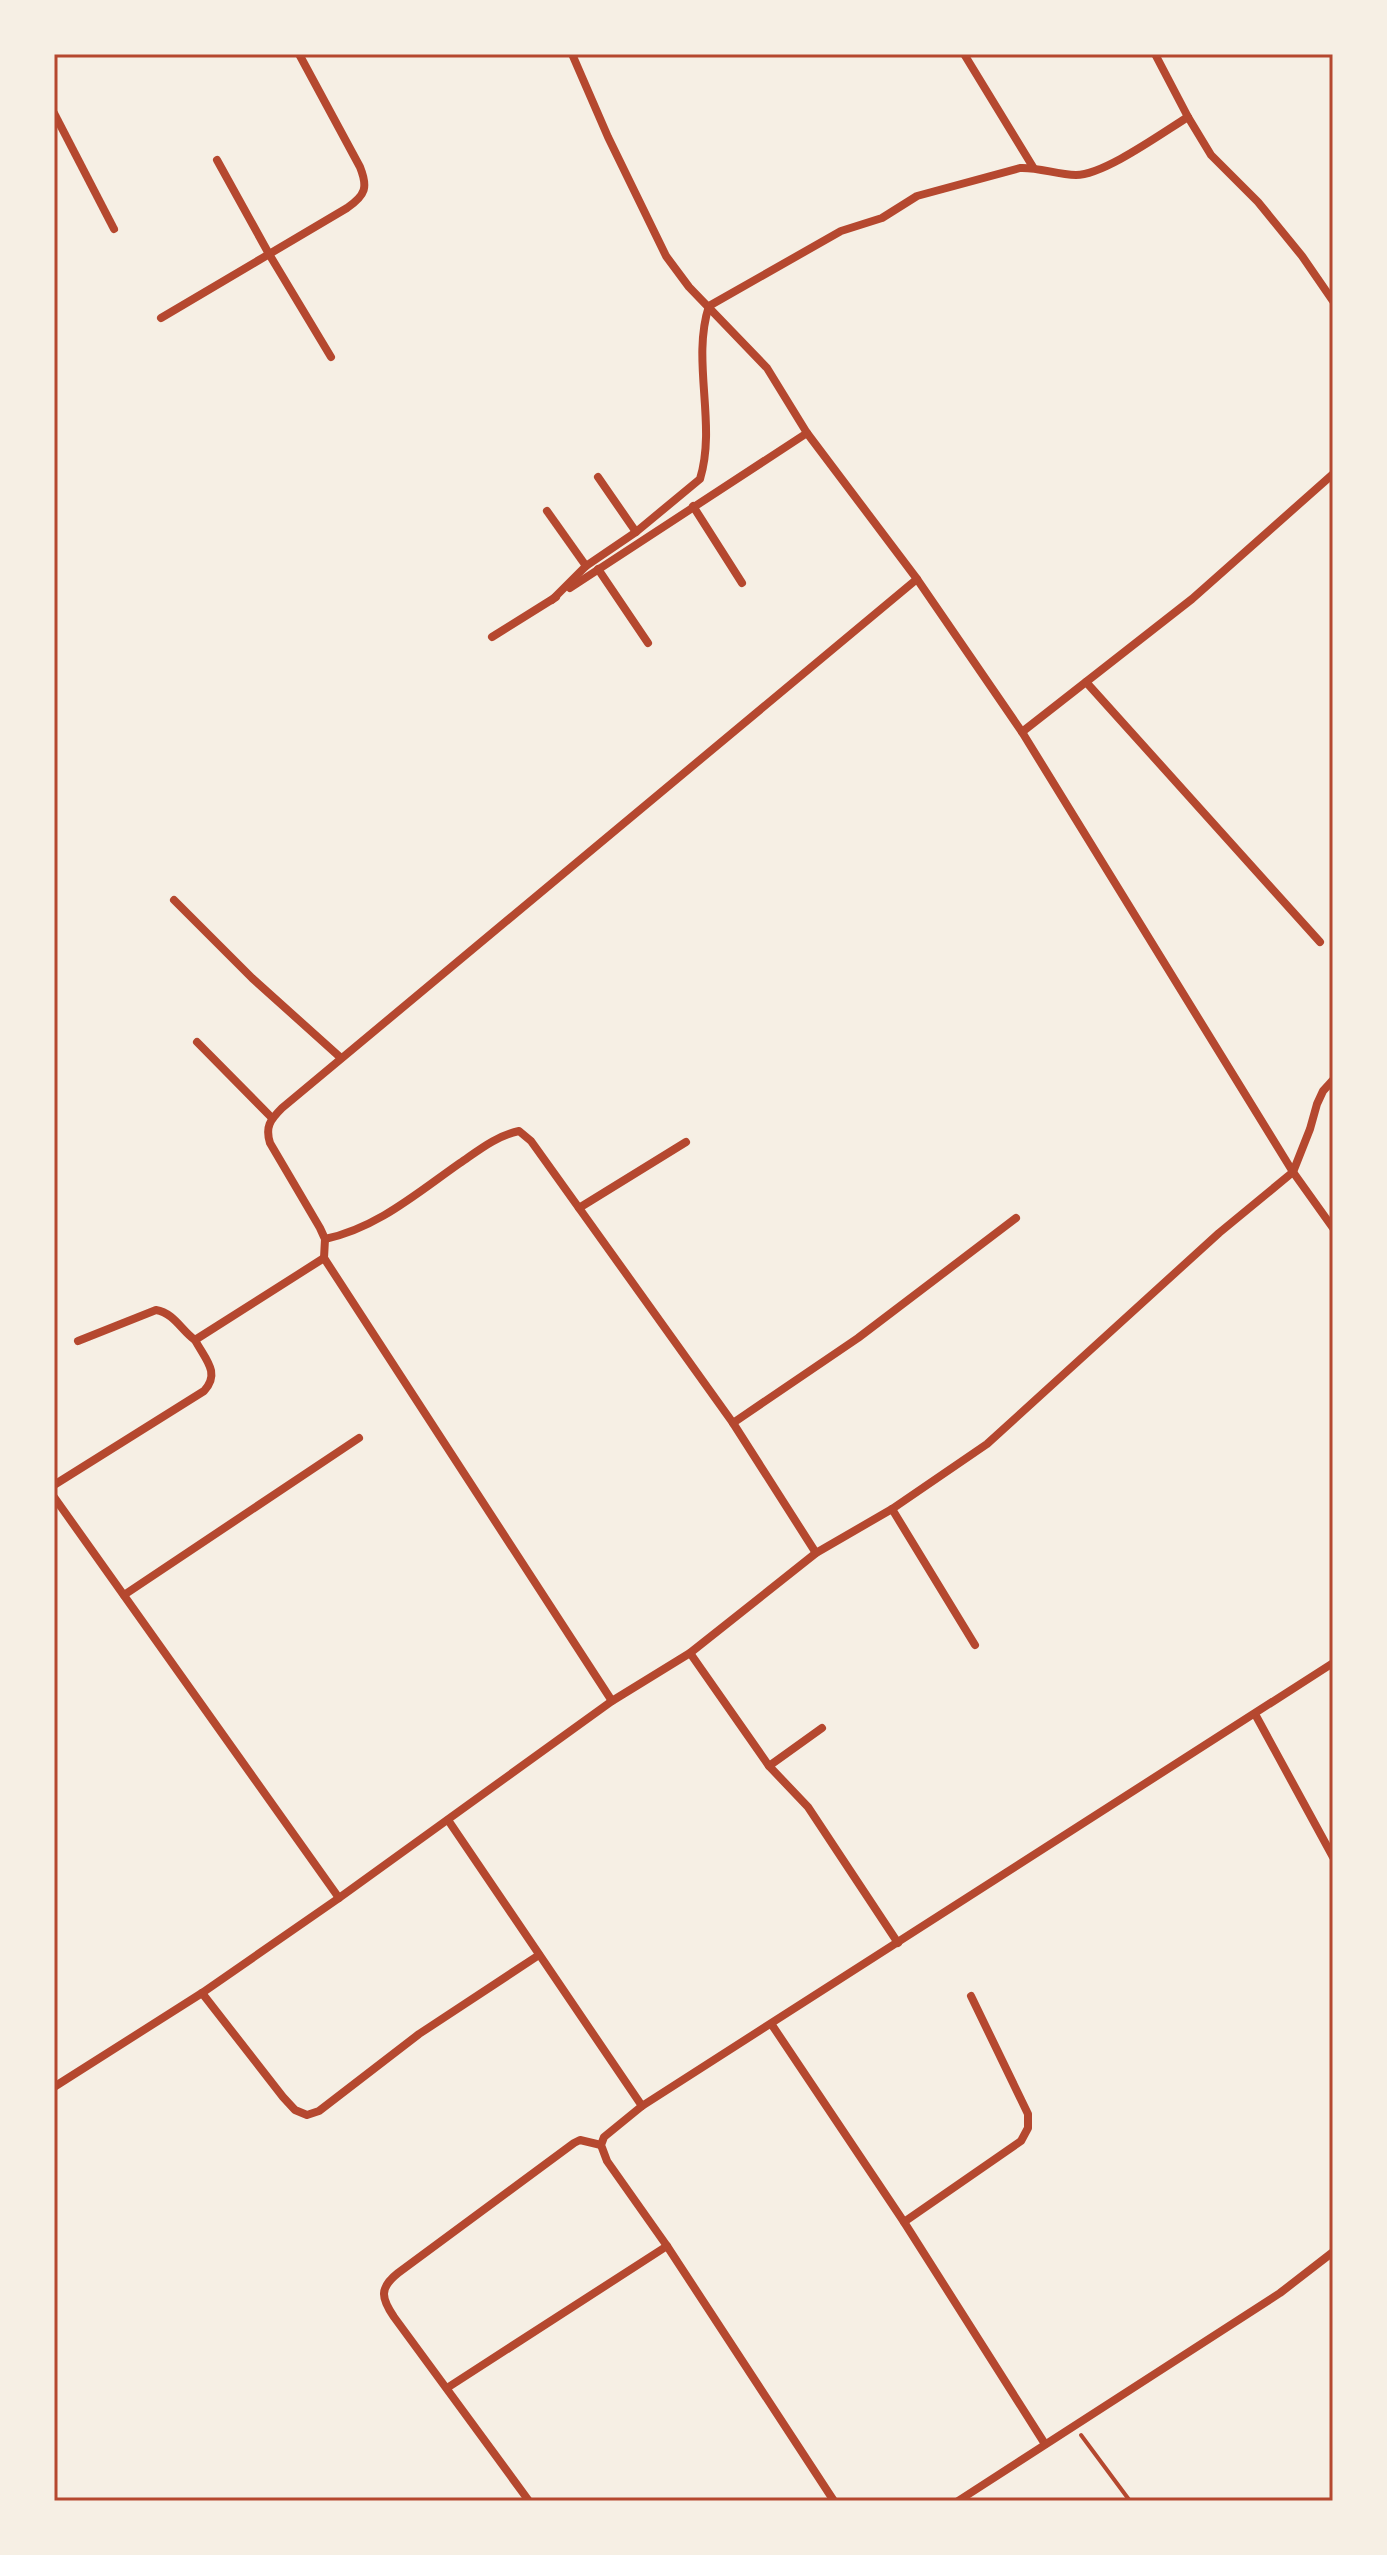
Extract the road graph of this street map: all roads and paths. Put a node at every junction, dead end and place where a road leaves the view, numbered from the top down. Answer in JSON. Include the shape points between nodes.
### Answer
{"nodes":[{"id":1,"x":299,"y":54,"type":"edge"},
{"id":2,"x":572,"y":54,"type":"edge"},
{"id":3,"x":964,"y":54,"type":"edge"},
{"id":4,"x":1155,"y":54,"type":"edge"},
{"id":5,"x":54,"y":113,"type":"edge"},
{"id":6,"x":1188,"y":117,"type":"junction"},
{"id":7,"x":217,"y":160,"type":"dead end"},
{"id":8,"x":1033,"y":167,"type":"junction"},
{"id":9,"x":114,"y":229,"type":"dead end"},
{"id":10,"x":269,"y":254,"type":"junction"},
{"id":11,"x":1333,"y":301,"type":"edge"},
{"id":12,"x":709,"y":306,"type":"junction"},
{"id":13,"x":161,"y":318,"type":"dead end"},
{"id":14,"x":331,"y":357,"type":"dead end"},
{"id":15,"x":807,"y":433,"type":"junction"},
{"id":16,"x":1333,"y":474,"type":"edge"},
{"id":17,"x":598,"y":477,"type":"dead end"},
{"id":18,"x":693,"y":506,"type":"junction"},
{"id":19,"x":547,"y":511,"type":"dead end"},
{"id":20,"x":636,"y":532,"type":"junction"},
{"id":21,"x":586,"y":566,"type":"junction"},
{"id":22,"x":598,"y":569,"type":"junction"},
{"id":23,"x":917,"y":579,"type":"junction"},
{"id":24,"x":742,"y":583,"type":"dead end"},
{"id":25,"x":552,"y":600,"type":"junction"},
{"id":26,"x":492,"y":637,"type":"dead end"},
{"id":27,"x":648,"y":643,"type":"dead end"},
{"id":28,"x":1086,"y":682,"type":"junction"},
{"id":29,"x":1022,"y":732,"type":"junction"},
{"id":30,"x":174,"y":900,"type":"dead end"},
{"id":31,"x":1320,"y":942,"type":"dead end"},
{"id":32,"x":197,"y":1042,"type":"dead end"},
{"id":33,"x":341,"y":1058,"type":"junction"},
{"id":34,"x":1333,"y":1080,"type":"edge"},
{"id":35,"x":272,"y":1118,"type":"junction"},
{"id":36,"x":686,"y":1142,"type":"dead end"},
{"id":37,"x":1293,"y":1172,"type":"junction"},
{"id":38,"x":579,"y":1208,"type":"junction"},
{"id":39,"x":1016,"y":1218,"type":"dead end"},
{"id":40,"x":1333,"y":1228,"type":"edge"},
{"id":41,"x":325,"y":1239,"type":"junction"},
{"id":42,"x":324,"y":1258,"type":"junction"},
{"id":43,"x":195,"y":1340,"type":"junction"},
{"id":44,"x":78,"y":1341,"type":"dead end"},
{"id":45,"x":733,"y":1423,"type":"junction"},
{"id":46,"x":359,"y":1438,"type":"dead end"},
{"id":47,"x":54,"y":1485,"type":"edge"},
{"id":48,"x":54,"y":1497,"type":"edge"},
{"id":49,"x":892,"y":1509,"type":"junction"},
{"id":50,"x":816,"y":1553,"type":"junction"},
{"id":51,"x":124,"y":1595,"type":"junction"},
{"id":52,"x":975,"y":1645,"type":"dead end"},
{"id":53,"x":690,"y":1653,"type":"junction"},
{"id":54,"x":1333,"y":1663,"type":"edge"},
{"id":55,"x":612,"y":1701,"type":"junction"},
{"id":56,"x":1255,"y":1714,"type":"junction"},
{"id":57,"x":822,"y":1728,"type":"dead end"},
{"id":58,"x":769,"y":1766,"type":"junction"},
{"id":59,"x":448,"y":1820,"type":"junction"},
{"id":60,"x":1333,"y":1857,"type":"edge"},
{"id":61,"x":339,"y":1898,"type":"junction"},
{"id":62,"x":898,"y":1943,"type":"junction"},
{"id":63,"x":539,"y":1955,"type":"junction"},
{"id":64,"x":202,"y":1993,"type":"junction"},
{"id":65,"x":971,"y":1996,"type":"dead end"},
{"id":66,"x":772,"y":2025,"type":"junction"},
{"id":67,"x":54,"y":2087,"type":"edge"},
{"id":68,"x":642,"y":2106,"type":"junction"},
{"id":69,"x":601,"y":2145,"type":"junction"},
{"id":70,"x":904,"y":2222,"type":"junction"},
{"id":71,"x":667,"y":2246,"type":"junction"},
{"id":72,"x":1332,"y":2256,"type":"edge"},
{"id":73,"x":447,"y":2388,"type":"junction"},
{"id":74,"x":1074,"y":2425,"type":"junction"},
{"id":75,"x":1045,"y":2444,"type":"junction"},
{"id":76,"x":529,"y":2501,"type":"edge"},
{"id":77,"x":834,"y":2501,"type":"edge"},
{"id":78,"x":958,"y":2501,"type":"edge"},
{"id":79,"x":1130,"y":2501,"type":"edge"}],
"edges":[{"from":1,"to":10,"type":"street","via":[[367,184],[357,201]]},
{"from":2,"to":12,"type":"street","via":[[666,256]]},
{"from":3,"to":8,"type":"street"},
{"from":4,"to":6,"type":"street"},
{"from":5,"to":9,"type":"street"},
{"from":6,"to":8,"type":"street","via":[[1094,172],[1075,175]]},
{"from":6,"to":11,"type":"street","via":[[1211,155],[1258,202]]},
{"from":7,"to":10,"type":"street"},
{"from":8,"to":12,"type":"street","via":[[917,196],[882,218],[841,231]]},
{"from":10,"to":13,"type":"street"},
{"from":10,"to":14,"type":"street"},
{"from":12,"to":15,"type":"street","via":[[767,368]]},
{"from":12,"to":20,"type":"street","via":[[700,479]]},
{"from":15,"to":18,"type":"street"},
{"from":15,"to":23,"type":"street"},
{"from":16,"to":28,"type":"street","via":[[1192,599]]},
{"from":17,"to":20,"type":"street"},
{"from":18,"to":22,"type":"street"},
{"from":18,"to":24,"type":"street"},
{"from":19,"to":21,"type":"street"},
{"from":20,"to":21,"type":"street"},
{"from":21,"to":25,"type":"street"},
{"from":22,"to":25,"type":"street"},
{"from":22,"to":27,"type":"street"},
{"from":23,"to":29,"type":"street"},
{"from":23,"to":33,"type":"street"},
{"from":25,"to":26,"type":"street"},
{"from":28,"to":29,"type":"street"},
{"from":28,"to":31,"type":"street"},
{"from":29,"to":37,"type":"street"},
{"from":30,"to":33,"type":"street"},
{"from":32,"to":35,"type":"street"},
{"from":33,"to":35,"type":"street"},
{"from":34,"to":37,"type":"street","via":[[1317,1104]]},
{"from":35,"to":41,"type":"street","via":[[270,1143]]},
{"from":36,"to":38,"type":"street"},
{"from":37,"to":40,"type":"street"},
{"from":37,"to":49,"type":"street","via":[[987,1444]]},
{"from":38,"to":41,"type":"street","via":[[519,1131],[494,1140],[378,1220]]},
{"from":38,"to":45,"type":"street"},
{"from":39,"to":45,"type":"street","via":[[858,1338]]},
{"from":41,"to":42,"type":"street"},
{"from":42,"to":43,"type":"street"},
{"from":42,"to":55,"type":"street"},
{"from":43,"to":44,"type":"street","via":[[165,1311],[156,1310]]},
{"from":43,"to":47,"type":"street","via":[[213,1373],[212,1383]]},
{"from":45,"to":50,"type":"street"},
{"from":46,"to":51,"type":"street"},
{"from":48,"to":51,"type":"street"},
{"from":49,"to":50,"type":"street"},
{"from":49,"to":52,"type":"street"},
{"from":50,"to":53,"type":"street"},
{"from":51,"to":61,"type":"street"},
{"from":53,"to":55,"type":"street"},
{"from":53,"to":58,"type":"street"},
{"from":54,"to":56,"type":"street"},
{"from":55,"to":59,"type":"street"},
{"from":56,"to":60,"type":"street"},
{"from":56,"to":62,"type":"street"},
{"from":57,"to":58,"type":"street"},
{"from":58,"to":62,"type":"street","via":[[808,1807]]},
{"from":59,"to":61,"type":"street"},
{"from":59,"to":63,"type":"street"},
{"from":61,"to":64,"type":"street"},
{"from":62,"to":66,"type":"street"},
{"from":63,"to":64,"type":"street","via":[[307,2115],[283,2097]]},
{"from":63,"to":68,"type":"street"},
{"from":64,"to":67,"type":"street"},
{"from":65,"to":70,"type":"street","via":[[1028,2114],[1028,2128],[1021,2141]]},
{"from":66,"to":68,"type":"street"},
{"from":66,"to":70,"type":"street"},
{"from":68,"to":69,"type":"street"},
{"from":69,"to":71,"type":"street"},
{"from":69,"to":73,"type":"street","via":[[574,2143],[383,2286],[385,2305]]},
{"from":70,"to":75,"type":"street"},
{"from":71,"to":73,"type":"street"},
{"from":71,"to":77,"type":"street"},
{"from":72,"to":74,"type":"street"},
{"from":73,"to":76,"type":"street"},
{"from":74,"to":75,"type":"street"},
{"from":74,"to":79,"type":"path"},
{"from":75,"to":78,"type":"street"}]}
